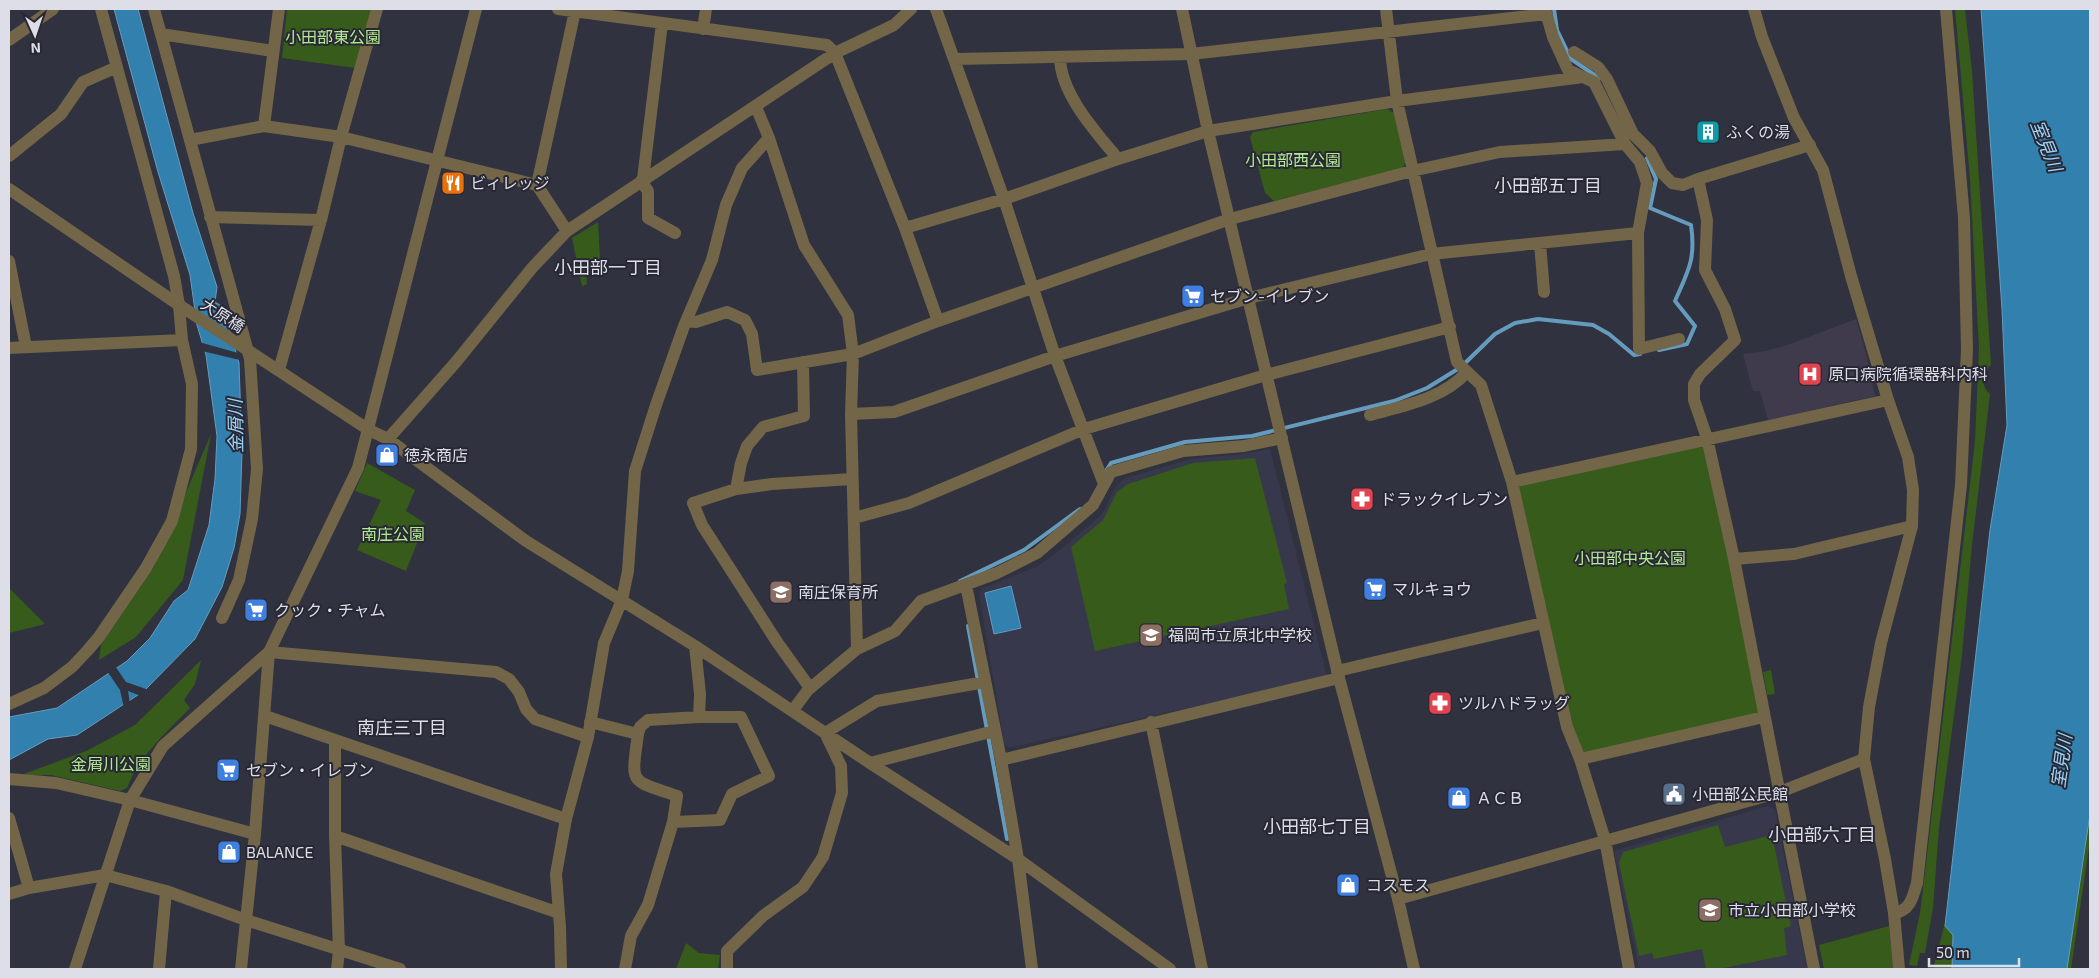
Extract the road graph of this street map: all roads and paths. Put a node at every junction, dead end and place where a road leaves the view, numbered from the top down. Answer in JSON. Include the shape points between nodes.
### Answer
{"nodes":[{"id":1,"x":53,"y":9,"type":"edge"},
{"id":2,"x":101,"y":9,"type":"edge"},
{"id":3,"x":154,"y":9,"type":"edge"},
{"id":4,"x":278,"y":9,"type":"edge"},
{"id":5,"x":378,"y":9,"type":"edge"},
{"id":6,"x":476,"y":9,"type":"edge"},
{"id":7,"x":558,"y":9,"type":"edge"},
{"id":8,"x":706,"y":9,"type":"edge"},
{"id":9,"x":910,"y":9,"type":"edge"},
{"id":10,"x":936,"y":9,"type":"edge"},
{"id":11,"x":1182,"y":9,"type":"edge"},
{"id":12,"x":1386,"y":9,"type":"edge"},
{"id":13,"x":1754,"y":9,"type":"edge"},
{"id":14,"x":1946,"y":9,"type":"edge"},
{"id":15,"x":575,"y":11,"type":"junction"},
{"id":16,"x":1545,"y":12,"type":"edge"},
{"id":17,"x":662,"y":23,"type":"junction"},
{"id":18,"x":703,"y":29,"type":"junction"},
{"id":19,"x":1388,"y":32,"type":"junction"},
{"id":20,"x":161,"y":34,"type":"junction"},
{"id":21,"x":9,"y":40,"type":"edge"},
{"id":22,"x":273,"y":51,"type":"junction"},
{"id":23,"x":1574,"y":52,"type":"dead end"},
{"id":24,"x":835,"y":53,"type":"junction"},
{"id":25,"x":1191,"y":54,"type":"junction"},
{"id":26,"x":1060,"y":57,"type":"junction"},
{"id":27,"x":954,"y":59,"type":"junction"},
{"id":28,"x":117,"y":67,"type":"junction"},
{"id":29,"x":1583,"y":77,"type":"junction"},
{"id":30,"x":1397,"y":101,"type":"junction"},
{"id":31,"x":756,"y":107,"type":"junction"},
{"id":32,"x":264,"y":126,"type":"junction"},
{"id":33,"x":1208,"y":131,"type":"junction"},
{"id":34,"x":340,"y":137,"type":"junction"},
{"id":35,"x":769,"y":138,"type":"junction"},
{"id":36,"x":190,"y":140,"type":"junction"},
{"id":37,"x":1625,"y":144,"type":"junction"},
{"id":38,"x":1810,"y":145,"type":"junction"},
{"id":39,"x":9,"y":156,"type":"edge"},
{"id":40,"x":1115,"y":160,"type":"junction"},
{"id":41,"x":437,"y":161,"type":"junction"},
{"id":42,"x":1412,"y":171,"type":"junction"},
{"id":43,"x":642,"y":180,"type":"junction"},
{"id":44,"x":1698,"y":180,"type":"junction"},
{"id":45,"x":537,"y":185,"type":"junction"},
{"id":46,"x":9,"y":189,"type":"edge"},
{"id":47,"x":1004,"y":199,"type":"junction"},
{"id":48,"x":210,"y":217,"type":"junction"},
{"id":49,"x":321,"y":220,"type":"junction"},
{"id":50,"x":1230,"y":220,"type":"junction"},
{"id":51,"x":905,"y":228,"type":"junction"},
{"id":52,"x":567,"y":231,"type":"junction"},
{"id":53,"x":676,"y":233,"type":"dead end"},
{"id":54,"x":1638,"y":234,"type":"junction"},
{"id":55,"x":1540,"y":243,"type":"junction"},
{"id":56,"x":1431,"y":254,"type":"junction"},
{"id":57,"x":9,"y":262,"type":"edge"},
{"id":58,"x":1033,"y":287,"type":"junction"},
{"id":59,"x":1544,"y":292,"type":"dead end"},
{"id":60,"x":1249,"y":298,"type":"junction"},
{"id":61,"x":179,"y":305,"type":"junction"},
{"id":62,"x":686,"y":321,"type":"junction"},
{"id":63,"x":938,"y":321,"type":"junction"},
{"id":64,"x":1450,"y":327,"type":"junction"},
{"id":65,"x":1678,"y":339,"type":"dead end"},
{"id":66,"x":182,"y":340,"type":"junction"},
{"id":67,"x":26,"y":347,"type":"junction"},
{"id":68,"x":9,"y":348,"type":"edge"},
{"id":69,"x":249,"y":351,"type":"junction"},
{"id":70,"x":853,"y":354,"type":"junction"},
{"id":71,"x":1055,"y":356,"type":"junction"},
{"id":72,"x":804,"y":362,"type":"junction"},
{"id":73,"x":279,"y":370,"type":"junction"},
{"id":74,"x":1467,"y":372,"type":"junction"},
{"id":75,"x":1266,"y":375,"type":"junction"},
{"id":76,"x":1888,"y":400,"type":"junction"},
{"id":77,"x":851,"y":414,"type":"junction"},
{"id":78,"x":1370,"y":415,"type":"dead end"},
{"id":79,"x":1084,"y":429,"type":"junction"},
{"id":80,"x":369,"y":430,"type":"junction"},
{"id":81,"x":1282,"y":438,"type":"junction"},
{"id":82,"x":1707,"y":438,"type":"junction"},
{"id":83,"x":388,"y":439,"type":"junction"},
{"id":84,"x":852,"y":479,"type":"junction"},
{"id":85,"x":1512,"y":482,"type":"junction"},
{"id":86,"x":1104,"y":484,"type":"junction"},
{"id":87,"x":736,"y":489,"type":"junction"},
{"id":88,"x":854,"y":518,"type":"junction"},
{"id":89,"x":1912,"y":526,"type":"junction"},
{"id":90,"x":1734,"y":559,"type":"junction"},
{"id":91,"x":961,"y":587,"type":"junction"},
{"id":92,"x":622,"y":600,"type":"junction"},
{"id":93,"x":222,"y":618,"type":"dead end"},
{"id":94,"x":1543,"y":623,"type":"junction"},
{"id":95,"x":696,"y":646,"type":"junction"},
{"id":96,"x":857,"y":648,"type":"junction"},
{"id":97,"x":269,"y":652,"type":"junction"},
{"id":98,"x":1338,"y":674,"type":"junction"},
{"id":99,"x":979,"y":683,"type":"junction"},
{"id":100,"x":810,"y":688,"type":"junction"},
{"id":101,"x":9,"y":704,"type":"edge"},
{"id":102,"x":793,"y":710,"type":"junction"},
{"id":103,"x":265,"y":716,"type":"junction"},
{"id":104,"x":699,"y":717,"type":"junction"},
{"id":105,"x":1764,"y":717,"type":"junction"},
{"id":106,"x":590,"y":722,"type":"junction"},
{"id":107,"x":1151,"y":722,"type":"junction"},
{"id":108,"x":825,"y":733,"type":"junction"},
{"id":109,"x":988,"y":733,"type":"junction"},
{"id":110,"x":638,"y":734,"type":"junction"},
{"id":111,"x":588,"y":736,"type":"junction"},
{"id":112,"x":335,"y":740,"type":"junction"},
{"id":113,"x":1580,"y":759,"type":"junction"},
{"id":114,"x":1864,"y":759,"type":"junction"},
{"id":115,"x":1001,"y":760,"type":"junction"},
{"id":116,"x":870,"y":763,"type":"junction"},
{"id":117,"x":9,"y":779,"type":"edge"},
{"id":118,"x":1780,"y":792,"type":"junction"},
{"id":119,"x":130,"y":800,"type":"junction"},
{"id":120,"x":9,"y":818,"type":"edge"},
{"id":121,"x":566,"y":819,"type":"junction"},
{"id":122,"x":673,"y":822,"type":"junction"},
{"id":123,"x":255,"y":834,"type":"junction"},
{"id":124,"x":336,"y":836,"type":"junction"},
{"id":125,"x":1604,"y":840,"type":"junction"},
{"id":126,"x":1018,"y":859,"type":"junction"},
{"id":127,"x":105,"y":875,"type":"junction"},
{"id":128,"x":29,"y":888,"type":"junction"},
{"id":129,"x":166,"y":891,"type":"junction"},
{"id":130,"x":9,"y":894,"type":"edge"},
{"id":131,"x":1398,"y":899,"type":"junction"},
{"id":132,"x":559,"y":913,"type":"junction"},
{"id":133,"x":1894,"y":913,"type":"junction"},
{"id":134,"x":246,"y":920,"type":"junction"},
{"id":135,"x":339,"y":951,"type":"junction"},
{"id":136,"x":75,"y":969,"type":"edge"},
{"id":137,"x":159,"y":969,"type":"edge"},
{"id":138,"x":242,"y":969,"type":"edge"},
{"id":139,"x":337,"y":969,"type":"edge"},
{"id":140,"x":400,"y":969,"type":"edge"},
{"id":141,"x":561,"y":969,"type":"edge"},
{"id":142,"x":625,"y":969,"type":"edge"},
{"id":143,"x":727,"y":969,"type":"edge"},
{"id":144,"x":1032,"y":969,"type":"edge"},
{"id":145,"x":1170,"y":969,"type":"edge"},
{"id":146,"x":1202,"y":969,"type":"edge"},
{"id":147,"x":1414,"y":969,"type":"edge"},
{"id":148,"x":1629,"y":969,"type":"edge"},
{"id":149,"x":1814,"y":969,"type":"edge"},
{"id":150,"x":1899,"y":969,"type":"edge"}],
"edges":[{"from":1,"to":21,"type":"street"},
{"from":2,"to":28,"type":"street"},
{"from":3,"to":20,"type":"street"},
{"from":4,"to":22,"type":"street"},
{"from":5,"to":34,"type":"street"},
{"from":6,"to":41,"type":"street"},
{"from":7,"to":15,"type":"street"},
{"from":8,"to":18,"type":"street"},
{"from":9,"to":24,"type":"street","via":[[894,25]]},
{"from":10,"to":27,"type":"street"},
{"from":11,"to":25,"type":"street"},
{"from":12,"to":19,"type":"street"},
{"from":13,"to":38,"type":"street","via":[[1794,118]]},
{"from":14,"to":133,"type":"street","via":[[1964,218],[1967,349],[1961,484],[1917,883],[1912,901],[1902,912]]},
{"from":15,"to":17,"type":"street"},
{"from":15,"to":45,"type":"street"},
{"from":16,"to":19,"type":"street"},
{"from":16,"to":29,"type":"street","via":[[1568,70]]},
{"from":17,"to":18,"type":"street"},
{"from":17,"to":43,"type":"street"},
{"from":18,"to":24,"type":"street","via":[[827,46]]},
{"from":19,"to":25,"type":"street"},
{"from":19,"to":30,"type":"street"},
{"from":20,"to":22,"type":"street"},
{"from":20,"to":36,"type":"street"},
{"from":22,"to":32,"type":"street"},
{"from":23,"to":44,"type":"street","via":[[1598,67],[1607,79],[1633,134],[1650,151],[1662,173],[1672,183],[1683,185]]},
{"from":24,"to":31,"type":"street"},
{"from":24,"to":51,"type":"street"},
{"from":25,"to":26,"type":"street"},
{"from":25,"to":33,"type":"street"},
{"from":26,"to":27,"type":"street"},
{"from":26,"to":40,"type":"street","via":[[1060,71],[1068,92],[1114,154]]},
{"from":27,"to":47,"type":"street"},
{"from":28,"to":39,"type":"street","via":[[83,82],[61,114]]},
{"from":28,"to":61,"type":"street"},
{"from":29,"to":30,"type":"street"},
{"from":29,"to":37,"type":"street","via":[[1594,82]]},
{"from":30,"to":33,"type":"street"},
{"from":30,"to":42,"type":"street"},
{"from":31,"to":35,"type":"street"},
{"from":31,"to":43,"type":"street"},
{"from":32,"to":34,"type":"street"},
{"from":32,"to":36,"type":"street"},
{"from":33,"to":40,"type":"street"},
{"from":33,"to":50,"type":"street"},
{"from":34,"to":41,"type":"street"},
{"from":34,"to":49,"type":"street"},
{"from":35,"to":62,"type":"street","via":[[742,168],[726,205],[712,260]]},
{"from":35,"to":70,"type":"street","via":[[804,245],[848,315]]},
{"from":36,"to":48,"type":"street"},
{"from":37,"to":42,"type":"street","via":[[1500,152]]},
{"from":37,"to":54,"type":"street","via":[[1640,162],[1647,183]]},
{"from":38,"to":44,"type":"street"},
{"from":38,"to":76,"type":"street","via":[[1823,170]]},
{"from":40,"to":47,"type":"street"},
{"from":41,"to":45,"type":"street"},
{"from":41,"to":80,"type":"street"},
{"from":42,"to":50,"type":"street"},
{"from":42,"to":56,"type":"street"},
{"from":43,"to":52,"type":"street"},
{"from":43,"to":53,"type":"street","via":[[648,191],[648,218]]},
{"from":44,"to":82,"type":"street","via":[[1707,220],[1705,270],[1725,309],[1735,340],[1708,365],[1694,384],[1694,400]]},
{"from":45,"to":52,"type":"street"},
{"from":46,"to":61,"type":"street","name":"大原橋"},
{"from":47,"to":51,"type":"street"},
{"from":47,"to":58,"type":"street"},
{"from":48,"to":49,"type":"street"},
{"from":48,"to":69,"type":"street"},
{"from":49,"to":73,"type":"street"},
{"from":50,"to":58,"type":"street"},
{"from":50,"to":60,"type":"street"},
{"from":51,"to":63,"type":"street"},
{"from":52,"to":83,"type":"street"},
{"from":54,"to":55,"type":"street"},
{"from":54,"to":65,"type":"street","via":[[1639,349]]},
{"from":55,"to":56,"type":"street"},
{"from":55,"to":59,"type":"street"},
{"from":56,"to":60,"type":"street"},
{"from":56,"to":64,"type":"street"},
{"from":57,"to":67,"type":"street"},
{"from":58,"to":63,"type":"street"},
{"from":58,"to":71,"type":"street"},
{"from":60,"to":71,"type":"street"},
{"from":60,"to":75,"type":"street"},
{"from":61,"to":66,"type":"street"},
{"from":61,"to":69,"type":"street","name":"大原橋"},
{"from":62,"to":72,"type":"street","via":[[696,322],[727,312],[745,320],[752,334],[758,370]]},
{"from":62,"to":92,"type":"street","via":[[635,471],[628,571]]},
{"from":63,"to":70,"type":"street"},
{"from":64,"to":74,"type":"street","via":[[1457,362]]},
{"from":64,"to":75,"type":"street"},
{"from":66,"to":67,"type":"street"},
{"from":66,"to":101,"type":"street","via":[[192,384],[192,449],[172,521],[146,568],[88,650],[44,688]]},
{"from":67,"to":68,"type":"street"},
{"from":69,"to":73,"type":"street","name":"大原橋"},
{"from":69,"to":93,"type":"street","via":[[257,470],[239,580]]},
{"from":70,"to":72,"type":"street"},
{"from":70,"to":77,"type":"street"},
{"from":71,"to":77,"type":"street","via":[[894,412]]},
{"from":71,"to":79,"type":"street"},
{"from":72,"to":87,"type":"street","via":[[804,416],[763,426],[747,446]]},
{"from":73,"to":80,"type":"street","name":"大原橋"},
{"from":74,"to":78,"type":"street","via":[[1456,384],[1415,403]]},
{"from":74,"to":85,"type":"street","via":[[1481,385]]},
{"from":75,"to":79,"type":"street"},
{"from":75,"to":81,"type":"street"},
{"from":76,"to":82,"type":"street"},
{"from":76,"to":89,"type":"street","via":[[1908,457],[1913,490]]},
{"from":77,"to":84,"type":"street"},
{"from":79,"to":86,"type":"street"},
{"from":79,"to":88,"type":"street","via":[[909,503]]},
{"from":80,"to":83,"type":"street","name":"大原橋"},
{"from":80,"to":97,"type":"street","via":[[358,468]]},
{"from":81,"to":86,"type":"street","via":[[1244,446],[1183,451],[1111,472]]},
{"from":81,"to":98,"type":"street"},
{"from":82,"to":85,"type":"street"},
{"from":82,"to":90,"type":"street"},
{"from":83,"to":92,"type":"street","name":"大原橋","via":[[526,541]]},
{"from":84,"to":87,"type":"street"},
{"from":84,"to":88,"type":"street"},
{"from":85,"to":94,"type":"street"},
{"from":86,"to":91,"type":"street","via":[[1093,505],[1037,553]]},
{"from":87,"to":100,"type":"street","via":[[693,503],[702,525]]},
{"from":88,"to":96,"type":"street"},
{"from":89,"to":90,"type":"street","via":[[1794,554]]},
{"from":89,"to":114,"type":"street","via":[[1881,643],[1869,707]]},
{"from":90,"to":105,"type":"street"},
{"from":91,"to":96,"type":"street","via":[[921,601],[895,631]]},
{"from":91,"to":99,"type":"street"},
{"from":92,"to":95,"type":"street","name":"大原橋"},
{"from":92,"to":106,"type":"street","via":[[604,643]]},
{"from":94,"to":98,"type":"street"},
{"from":94,"to":113,"type":"street","via":[[1567,727]]},
{"from":95,"to":102,"type":"street","name":"大原橋"},
{"from":95,"to":104,"type":"street"},
{"from":96,"to":100,"type":"street"},
{"from":97,"to":103,"type":"street"},
{"from":97,"to":111,"type":"street","via":[[496,672],[509,679],[520,692],[526,709],[535,719]]},
{"from":97,"to":119,"type":"street","via":[[163,746]]},
{"from":98,"to":107,"type":"street"},
{"from":98,"to":131,"type":"street"},
{"from":99,"to":108,"type":"street","via":[[877,701]]},
{"from":99,"to":109,"type":"street"},
{"from":100,"to":102,"type":"street"},
{"from":102,"to":108,"type":"street","name":"大原橋"},
{"from":103,"to":112,"type":"street"},
{"from":103,"to":123,"type":"street"},
{"from":104,"to":110,"type":"street","via":[[648,720]]},
{"from":104,"to":122,"type":"street","via":[[741,717],[769,776],[732,794],[720,820]]},
{"from":105,"to":113,"type":"street"},
{"from":105,"to":118,"type":"street"},
{"from":106,"to":110,"type":"street"},
{"from":106,"to":111,"type":"street"},
{"from":107,"to":115,"type":"street"},
{"from":107,"to":146,"type":"street"},
{"from":108,"to":116,"type":"street","name":"大原橋"},
{"from":108,"to":143,"type":"street","via":[[841,766],[842,793],[823,857],[804,887],[763,916],[727,951]]},
{"from":109,"to":115,"type":"street"},
{"from":109,"to":116,"type":"street"},
{"from":110,"to":122,"type":"street","via":[[632,772],[639,782],[677,796]]},
{"from":111,"to":121,"type":"street"},
{"from":112,"to":121,"type":"street"},
{"from":112,"to":124,"type":"street"},
{"from":113,"to":125,"type":"street"},
{"from":114,"to":118,"type":"street"},
{"from":114,"to":133,"type":"street"},
{"from":115,"to":126,"type":"street"},
{"from":116,"to":126,"type":"street","name":"大原橋"},
{"from":117,"to":119,"type":"street","via":[[56,783]]},
{"from":118,"to":125,"type":"street"},
{"from":118,"to":149,"type":"street"},
{"from":119,"to":123,"type":"street"},
{"from":119,"to":127,"type":"street"},
{"from":120,"to":128,"type":"street"},
{"from":121,"to":132,"type":"street","via":[[556,874]]},
{"from":122,"to":142,"type":"street","via":[[648,905],[631,936]]},
{"from":123,"to":134,"type":"street"},
{"from":124,"to":132,"type":"street"},
{"from":124,"to":135,"type":"street"},
{"from":125,"to":131,"type":"street"},
{"from":125,"to":148,"type":"street"},
{"from":126,"to":144,"type":"street"},
{"from":126,"to":145,"type":"street","name":"大原橋"},
{"from":127,"to":128,"type":"street"},
{"from":127,"to":129,"type":"street"},
{"from":127,"to":136,"type":"street"},
{"from":128,"to":130,"type":"street"},
{"from":129,"to":134,"type":"street"},
{"from":129,"to":137,"type":"street"},
{"from":131,"to":147,"type":"street"},
{"from":132,"to":141,"type":"street"},
{"from":133,"to":150,"type":"street"},
{"from":134,"to":135,"type":"street"},
{"from":134,"to":138,"type":"street"},
{"from":135,"to":139,"type":"street"},
{"from":135,"to":140,"type":"street"}]}
